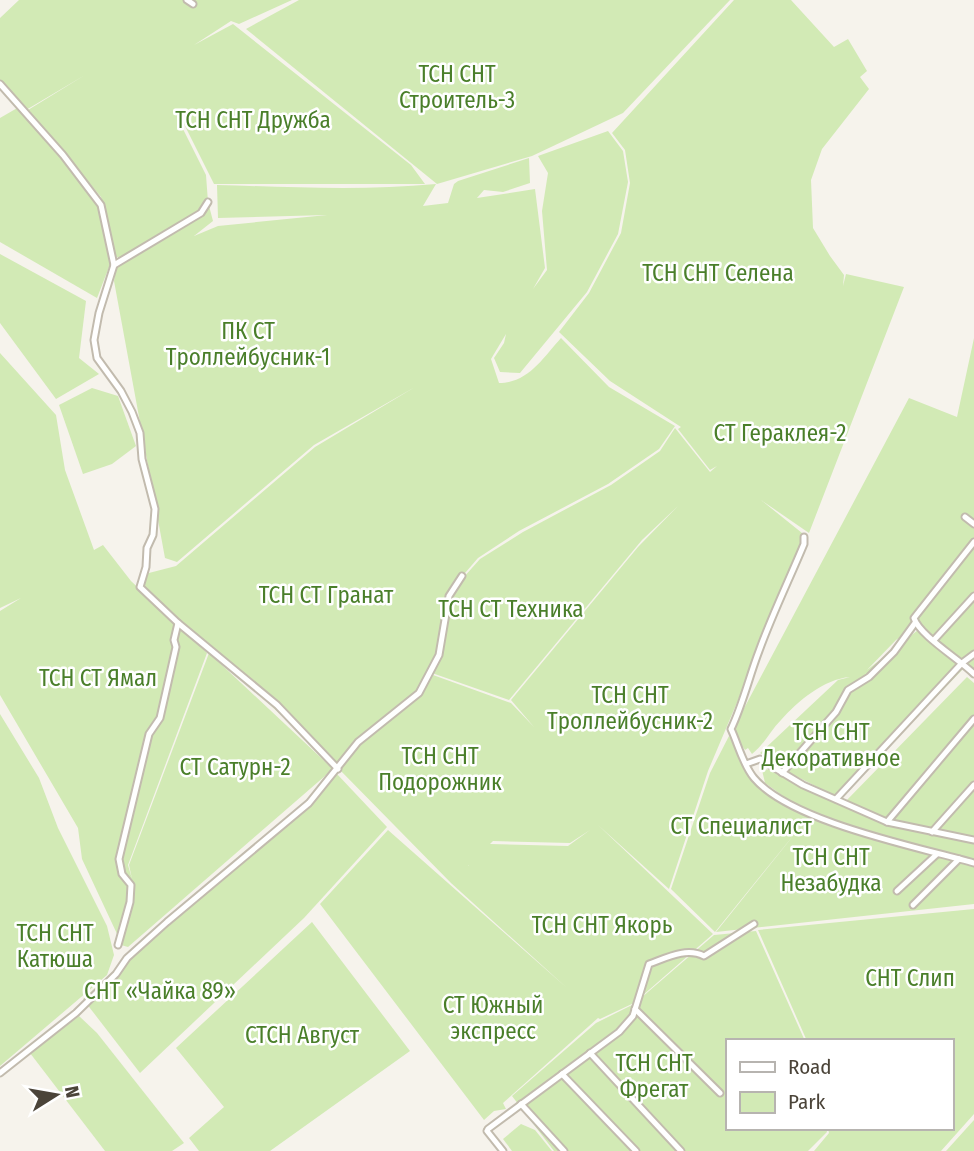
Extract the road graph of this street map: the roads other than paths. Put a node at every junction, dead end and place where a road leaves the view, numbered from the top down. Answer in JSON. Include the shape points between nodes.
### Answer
{"nodes":[{"id":1,"x":0,"y":84,"type":"edge"},
{"id":2,"x":208,"y":202,"type":"dead end"},
{"id":3,"x":114,"y":265,"type":"junction"},
{"id":4,"x":965,"y":517,"type":"dead end"},
{"id":5,"x":974,"y":524,"type":"edge"},
{"id":6,"x":804,"y":537,"type":"dead end"},
{"id":7,"x":974,"y":542,"type":"edge"},
{"id":8,"x":463,"y":576,"type":"dead end"},
{"id":9,"x":974,"y":596,"type":"edge"},
{"id":10,"x":178,"y":623,"type":"junction"},
{"id":11,"x":915,"y":623,"type":"junction"},
{"id":12,"x":934,"y":640,"type":"junction"},
{"id":13,"x":974,"y":654,"type":"edge"},
{"id":14,"x":962,"y":663,"type":"junction"},
{"id":15,"x":974,"y":674,"type":"edge"},
{"id":16,"x":974,"y":719,"type":"edge"},
{"id":17,"x":747,"y":764,"type":"junction"},
{"id":18,"x":338,"y":769,"type":"junction"},
{"id":19,"x":782,"y":773,"type":"junction"},
{"id":20,"x":974,"y":785,"type":"edge"},
{"id":21,"x":836,"y":799,"type":"junction"},
{"id":22,"x":887,"y":821,"type":"junction"},
{"id":23,"x":932,"y":832,"type":"junction"},
{"id":24,"x":974,"y":840,"type":"edge"},
{"id":25,"x":937,"y":854,"type":"junction"},
{"id":26,"x":959,"y":859,"type":"junction"},
{"id":27,"x":974,"y":863,"type":"edge"},
{"id":28,"x":897,"y":891,"type":"dead end"},
{"id":29,"x":913,"y":905,"type":"dead end"},
{"id":30,"x":754,"y":925,"type":"dead end"},
{"id":31,"x":118,"y":945,"type":"dead end"},
{"id":32,"x":635,"y":1009,"type":"junction"},
{"id":33,"x":590,"y":1053,"type":"junction"},
{"id":34,"x":0,"y":1073,"type":"edge"},
{"id":35,"x":562,"y":1074,"type":"junction"},
{"id":36,"x":720,"y":1093,"type":"dead end"},
{"id":37,"x":522,"y":1104,"type":"junction"},
{"id":38,"x":503,"y":1151,"type":"edge"},
{"id":39,"x":564,"y":1151,"type":"edge"},
{"id":40,"x":636,"y":1151,"type":"edge"},
{"id":41,"x":681,"y":1151,"type":"edge"}],
"edges":[{"from":1,"to":3,"type":"street","via":[[102,205]]},
{"from":2,"to":3,"type":"street","via":[[201,212]]},
{"from":3,"to":10,"type":"street","via":[[94,340],[97,358],[132,412],[155,509],[140,587]]},
{"from":4,"to":5,"type":"street"},
{"from":6,"to":17,"type":"street","via":[[731,729]]},
{"from":7,"to":11,"type":"street","via":[[915,613]]},
{"from":8,"to":18,"type":"street","via":[[449,596],[439,655],[419,693],[358,742]]},
{"from":9,"to":12,"type":"street"},
{"from":10,"to":18,"type":"street","via":[[277,705]]},
{"from":10,"to":31,"type":"street","via":[[160,718],[149,734],[119,859],[122,874],[131,885]]},
{"from":11,"to":12,"type":"street"},
{"from":11,"to":19,"type":"street","via":[[894,652],[848,690],[836,712]]},
{"from":12,"to":14,"type":"street"},
{"from":13,"to":14,"type":"street"},
{"from":14,"to":15,"type":"street"},
{"from":14,"to":21,"type":"street"},
{"from":16,"to":22,"type":"street"},
{"from":17,"to":19,"type":"street","via":[[760,759]]},
{"from":17,"to":25,"type":"street","via":[[762,786],[806,812]]},
{"from":18,"to":34,"type":"street","via":[[309,803],[127,958],[76,1013]]},
{"from":19,"to":21,"type":"street"},
{"from":20,"to":23,"type":"street"},
{"from":21,"to":22,"type":"street"},
{"from":22,"to":23,"type":"street"},
{"from":23,"to":24,"type":"street"},
{"from":25,"to":26,"type":"street"},
{"from":25,"to":28,"type":"street"},
{"from":26,"to":27,"type":"street"},
{"from":26,"to":29,"type":"street"},
{"from":30,"to":32,"type":"street","via":[[704,956],[682,953],[649,964]]},
{"from":32,"to":33,"type":"street","via":[[619,1032]]},
{"from":32,"to":36,"type":"street"},
{"from":33,"to":35,"type":"street"},
{"from":33,"to":41,"type":"street"},
{"from":35,"to":37,"type":"street"},
{"from":35,"to":40,"type":"street"},
{"from":37,"to":38,"type":"street","via":[[488,1130]]},
{"from":37,"to":39,"type":"street"}]}
